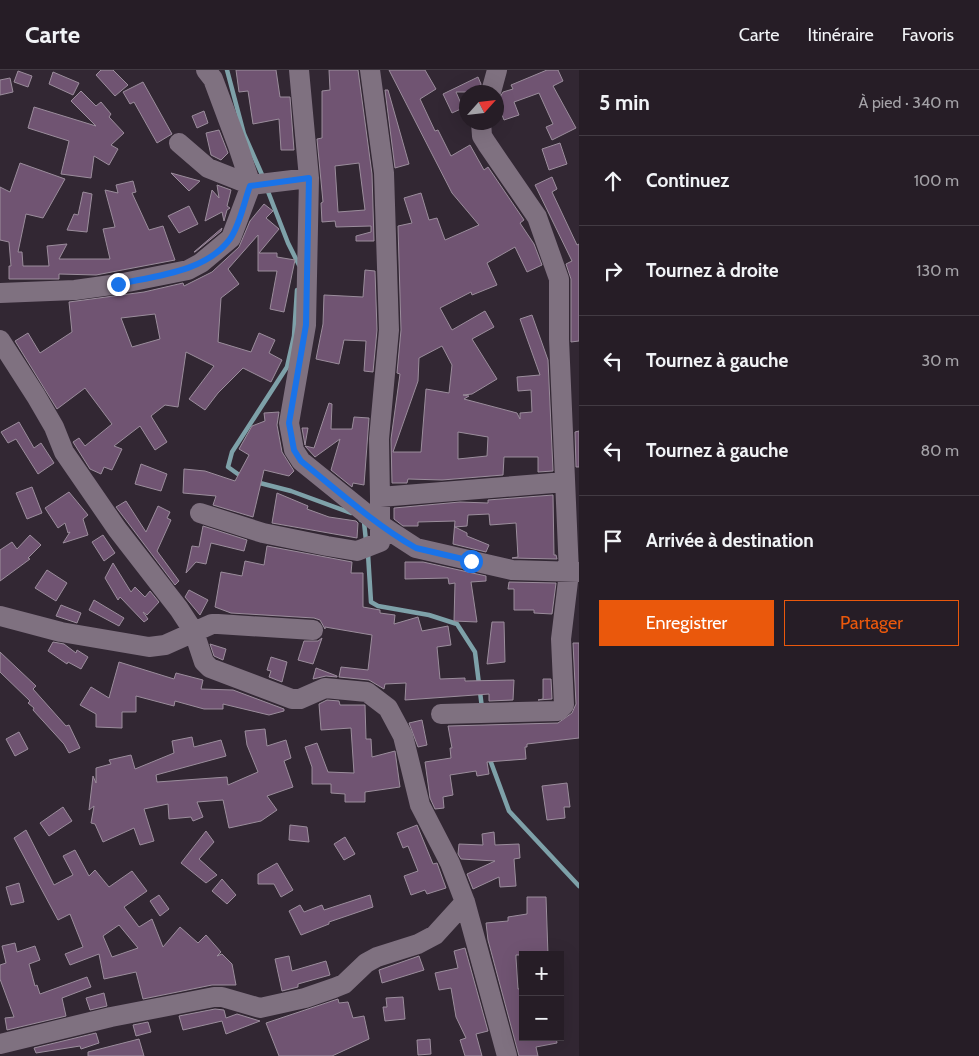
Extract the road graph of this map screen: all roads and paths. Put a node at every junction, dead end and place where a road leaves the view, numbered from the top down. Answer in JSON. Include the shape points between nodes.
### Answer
{"nodes":[{"id":1,"x":206,"y":70,"type":"edge"},
{"id":2,"x":299,"y":70,"type":"edge"},
{"id":3,"x":370,"y":70,"type":"edge"},
{"id":4,"x":497,"y":70,"type":"edge"},
{"id":5,"x":493,"y":85,"type":"edge"},
{"id":6,"x":482,"y":130,"type":"edge"},
{"id":7,"x":179,"y":143,"type":"dead end"},
{"id":8,"x":309,"y":178,"type":"junction"},
{"id":9,"x":259,"y":184,"type":"junction"},
{"id":10,"x":0,"y":293,"type":"edge"},
{"id":11,"x":0,"y":340,"type":"edge"},
{"id":12,"x":565,"y":482,"type":"junction"},
{"id":13,"x":380,"y":497,"type":"junction"},
{"id":14,"x":200,"y":513,"type":"dead end"},
{"id":15,"x":379,"y":524,"type":"junction"},
{"id":16,"x":576,"y":573,"type":"edge"},
{"id":17,"x":0,"y":616,"type":"edge"},
{"id":18,"x":313,"y":630,"type":"dead end"},
{"id":19,"x":194,"y":632,"type":"junction"},
{"id":20,"x":441,"y":714,"type":"dead end"},
{"id":21,"x":465,"y":902,"type":"junction"},
{"id":22,"x":0,"y":1044,"type":"edge"},
{"id":23,"x":507,"y":1056,"type":"edge"}],
"edges":[{"from":1,"to":9,"type":"street","via":[[213,79]]},
{"from":2,"to":8,"type":"street"},
{"from":3,"to":13,"type":"street","via":[[384,173],[387,232],[389,330],[379,439]]},
{"from":4,"to":5,"type":"street"},
{"from":6,"to":12,"type":"street","via":[[487,144],[537,217],[558,279]]},
{"from":7,"to":9,"type":"street","via":[[208,168]]},
{"from":8,"to":9,"type":"street"},
{"from":8,"to":15,"type":"street","via":[[306,325],[289,423],[290,438],[301,461]]},
{"from":9,"to":10,"type":"street","via":[[231,238],[188,270],[101,286]]},
{"from":11,"to":19,"type":"street","via":[[54,427],[64,452]]},
{"from":12,"to":13,"type":"street"},
{"from":12,"to":16,"type":"street"},
{"from":13,"to":15,"type":"street"},
{"from":14,"to":15,"type":"street","via":[[263,532],[327,546],[367,549],[380,542]]},
{"from":15,"to":16,"type":"street","via":[[416,548],[512,570]]},
{"from":16,"to":20,"type":"street","via":[[561,639],[562,710]]},
{"from":17,"to":19,"type":"street","via":[[61,632],[149,647],[165,645]]},
{"from":18,"to":19,"type":"street","via":[[218,624]]},
{"from":19,"to":21,"type":"street","via":[[204,662],[228,675],[292,699],[325,688],[367,692],[384,704],[403,736],[420,805],[450,863]]},
{"from":21,"to":22,"type":"street","via":[[435,935],[377,957],[344,984],[305,998],[260,1008],[222,996],[214,997],[111,1017]]},
{"from":21,"to":23,"type":"street"}]}
